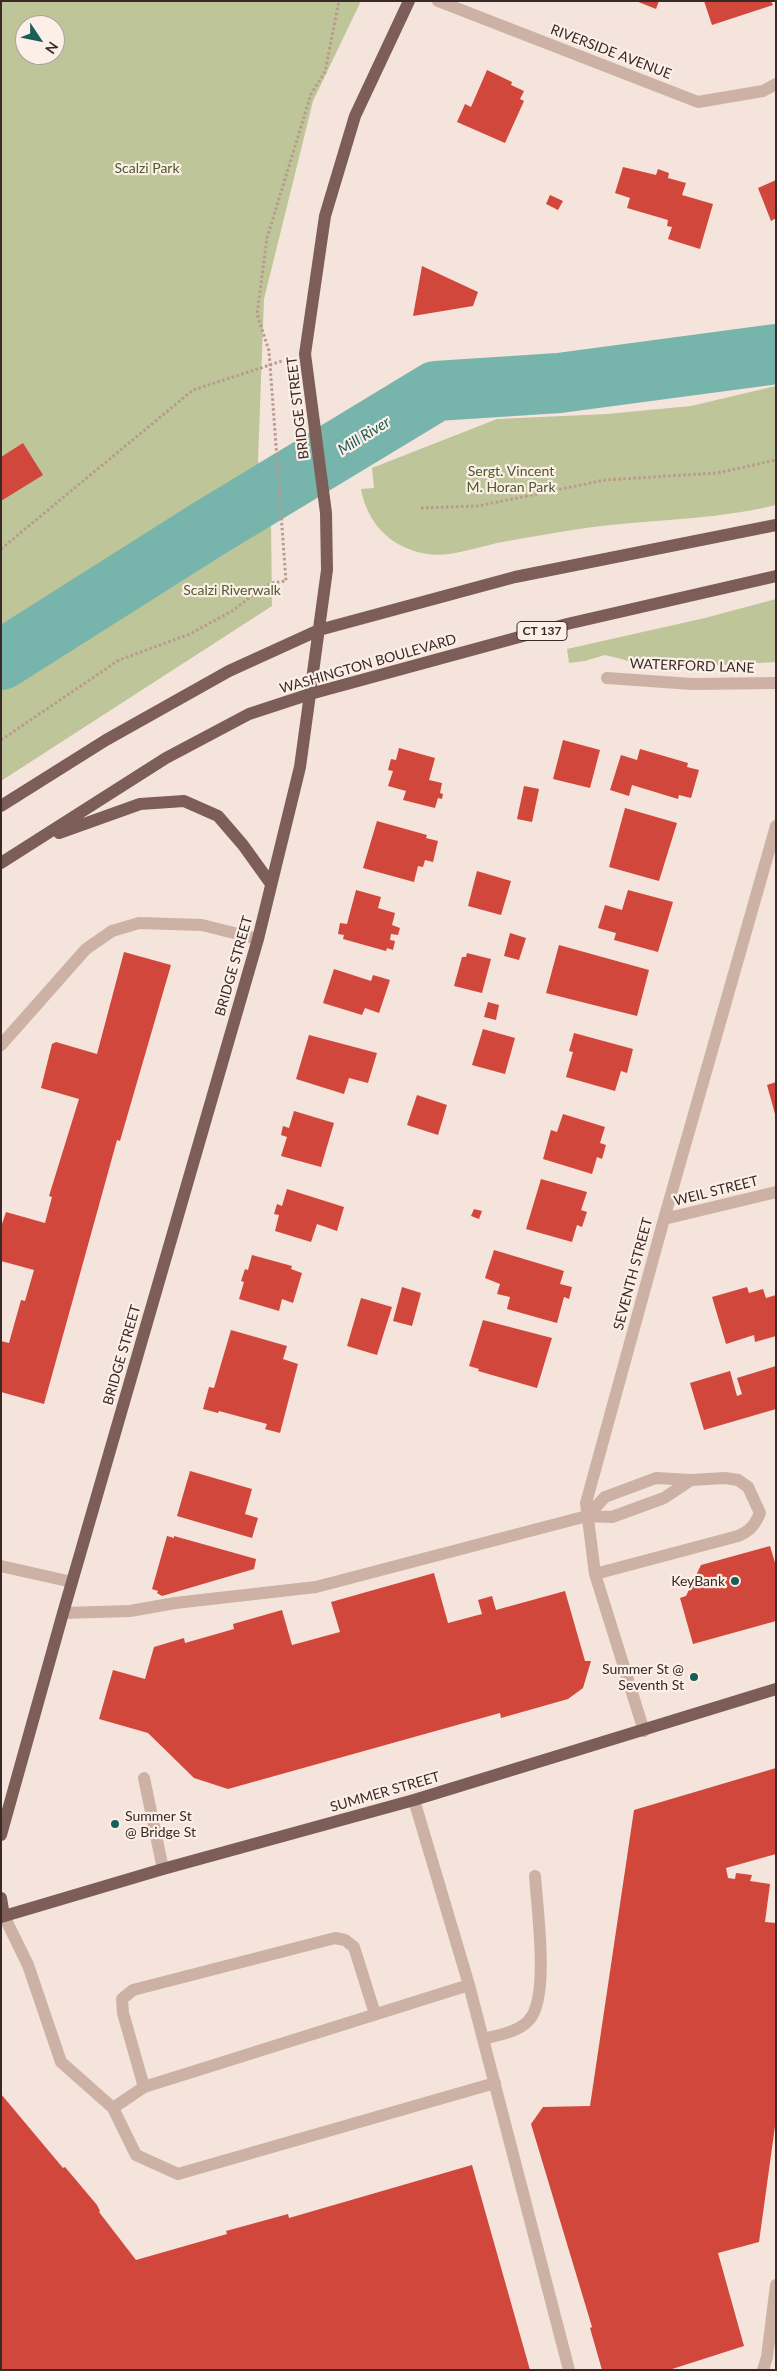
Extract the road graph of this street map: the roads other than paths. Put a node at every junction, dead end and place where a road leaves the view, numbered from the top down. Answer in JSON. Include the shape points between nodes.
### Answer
{"nodes":[{"id":1,"x":409,"y":1,"type":"edge"},
{"id":2,"x":438,"y":1,"type":"edge"},
{"id":3,"x":776,"y":84,"type":"edge"},
{"id":4,"x":776,"y":525,"type":"edge"},
{"id":5,"x":776,"y":576,"type":"edge"},
{"id":6,"x":319,"y":630,"type":"junction"},
{"id":7,"x":607,"y":678,"type":"dead end"},
{"id":8,"x":776,"y":683,"type":"edge"},
{"id":9,"x":310,"y":694,"type":"junction"},
{"id":10,"x":1,"y":806,"type":"edge"},
{"id":11,"x":776,"y":826,"type":"edge"},
{"id":12,"x":38,"y":840,"type":"junction"},
{"id":13,"x":1,"y":864,"type":"edge"},
{"id":14,"x":271,"y":884,"type":"junction"},
{"id":15,"x":258,"y":939,"type":"junction"},
{"id":16,"x":1,"y":1045,"type":"edge"},
{"id":17,"x":776,"y":1192,"type":"edge"},
{"id":18,"x":664,"y":1220,"type":"junction"},
{"id":19,"x":691,"y":1480,"type":"junction"},
{"id":20,"x":587,"y":1516,"type":"junction"},
{"id":21,"x":1,"y":1566,"type":"edge"},
{"id":22,"x":595,"y":1574,"type":"junction"},
{"id":23,"x":72,"y":1582,"type":"junction"},
{"id":24,"x":63,"y":1613,"type":"junction"},
{"id":25,"x":776,"y":1689,"type":"edge"},
{"id":26,"x":644,"y":1731,"type":"junction"},
{"id":27,"x":144,"y":1778,"type":"dead end"},
{"id":28,"x":414,"y":1800,"type":"junction"},
{"id":29,"x":1,"y":1835,"type":"edge"},
{"id":30,"x":162,"y":1869,"type":"junction"},
{"id":31,"x":535,"y":1876,"type":"dead end"},
{"id":32,"x":1,"y":1898,"type":"edge"},
{"id":33,"x":3,"y":1916,"type":"edge"},
{"id":34,"x":469,"y":1986,"type":"junction"},
{"id":35,"x":375,"y":2014,"type":"junction"},
{"id":36,"x":483,"y":2039,"type":"junction"},
{"id":37,"x":495,"y":2083,"type":"junction"},
{"id":38,"x":144,"y":2087,"type":"junction"},
{"id":39,"x":113,"y":2108,"type":"junction"},
{"id":40,"x":776,"y":2285,"type":"edge"},
{"id":41,"x":771,"y":2355,"type":"edge"},
{"id":42,"x":569,"y":2370,"type":"edge"},
{"id":43,"x":762,"y":2370,"type":"edge"}],
"edges":[{"from":1,"to":6,"type":"main road","name":"BRIDGE STREET","via":[[355,116],[325,216],[305,354],[326,513],[327,570]]},
{"from":2,"to":3,"type":"street","name":"RIVERSIDE AVENUE","via":[[698,102],[763,91]]},
{"from":4,"to":6,"type":"main road","via":[[516,577]]},
{"from":5,"to":9,"type":"main road","name":"WASHINGTON BOULEVARD","number":"CT 137","via":[[567,624]]},
{"from":6,"to":9,"type":"main road","name":"BRIDGE STREET"},
{"from":6,"to":10,"type":"main road","via":[[229,671],[106,740]]},
{"from":7,"to":8,"type":"street","name":"WATERFORD LANE","via":[[692,684]]},
{"from":9,"to":12,"type":"main road","name":"WASHINGTON BOULEVARD","number":"CT 137","via":[[249,714],[166,758]]},
{"from":9,"to":14,"type":"main road","name":"BRIDGE STREET","via":[[300,767]]},
{"from":11,"to":18,"type":"street","name":"SEVENTH STREET"},
{"from":12,"to":13,"type":"main road","name":"WASHINGTON BOULEVARD","number":"CT 137"},
{"from":12,"to":14,"type":"main road","via":[[140,804],[184,801],[218,816]]},
{"from":14,"to":15,"type":"main road","name":"BRIDGE STREET"},
{"from":15,"to":16,"type":"street","via":[[202,925],[139,923],[112,931],[86,949]]},
{"from":15,"to":23,"type":"main road","name":"BRIDGE STREET"},
{"from":17,"to":18,"type":"street","name":"WEIL STREET"},
{"from":18,"to":20,"type":"street","name":"SEVENTH STREET","via":[[586,1503]]},
{"from":19,"to":20,"type":"street","via":[[664,1498],[612,1517]]},
{"from":19,"to":20,"type":"street","via":[[656,1478],[605,1497]]},
{"from":19,"to":22,"type":"street","via":[[738,1480],[748,1487],[756,1500],[760,1513],[756,1522],[748,1532],[738,1536]]},
{"from":20,"to":22,"type":"street","name":"SEVENTH STREET"},
{"from":20,"to":24,"type":"street","via":[[316,1587],[130,1611]]},
{"from":21,"to":23,"type":"street"},
{"from":22,"to":26,"type":"street","name":"SEVENTH STREET"},
{"from":23,"to":24,"type":"main road","name":"BRIDGE STREET"},
{"from":24,"to":29,"type":"main road","name":"BRIDGE STREET"},
{"from":25,"to":26,"type":"main road","name":"SUMMER STREET"},
{"from":26,"to":28,"type":"main road","name":"SUMMER STREET"},
{"from":27,"to":30,"type":"street"},
{"from":28,"to":30,"type":"main road","name":"SUMMER STREET"},
{"from":28,"to":34,"type":"street"},
{"from":30,"to":33,"type":"main road","name":"SUMMER STREET"},
{"from":31,"to":36,"type":"street","via":[[541,1984],[538,2004],[523,2026]]},
{"from":32,"to":33,"type":"main road"},
{"from":33,"to":39,"type":"street","via":[[28,1965],[61,2062]]},
{"from":34,"to":35,"type":"street"},
{"from":34,"to":36,"type":"street"},
{"from":35,"to":38,"type":"street"},
{"from":35,"to":38,"type":"street","via":[[354,1947],[335,1938],[133,1990],[122,1999],[123,2013]]},
{"from":36,"to":37,"type":"street"},
{"from":37,"to":39,"type":"street","via":[[178,2174],[136,2155]]},
{"from":37,"to":42,"type":"street"},
{"from":38,"to":39,"type":"street"},
{"from":40,"to":41,"type":"street"},
{"from":41,"to":43,"type":"street"}]}
